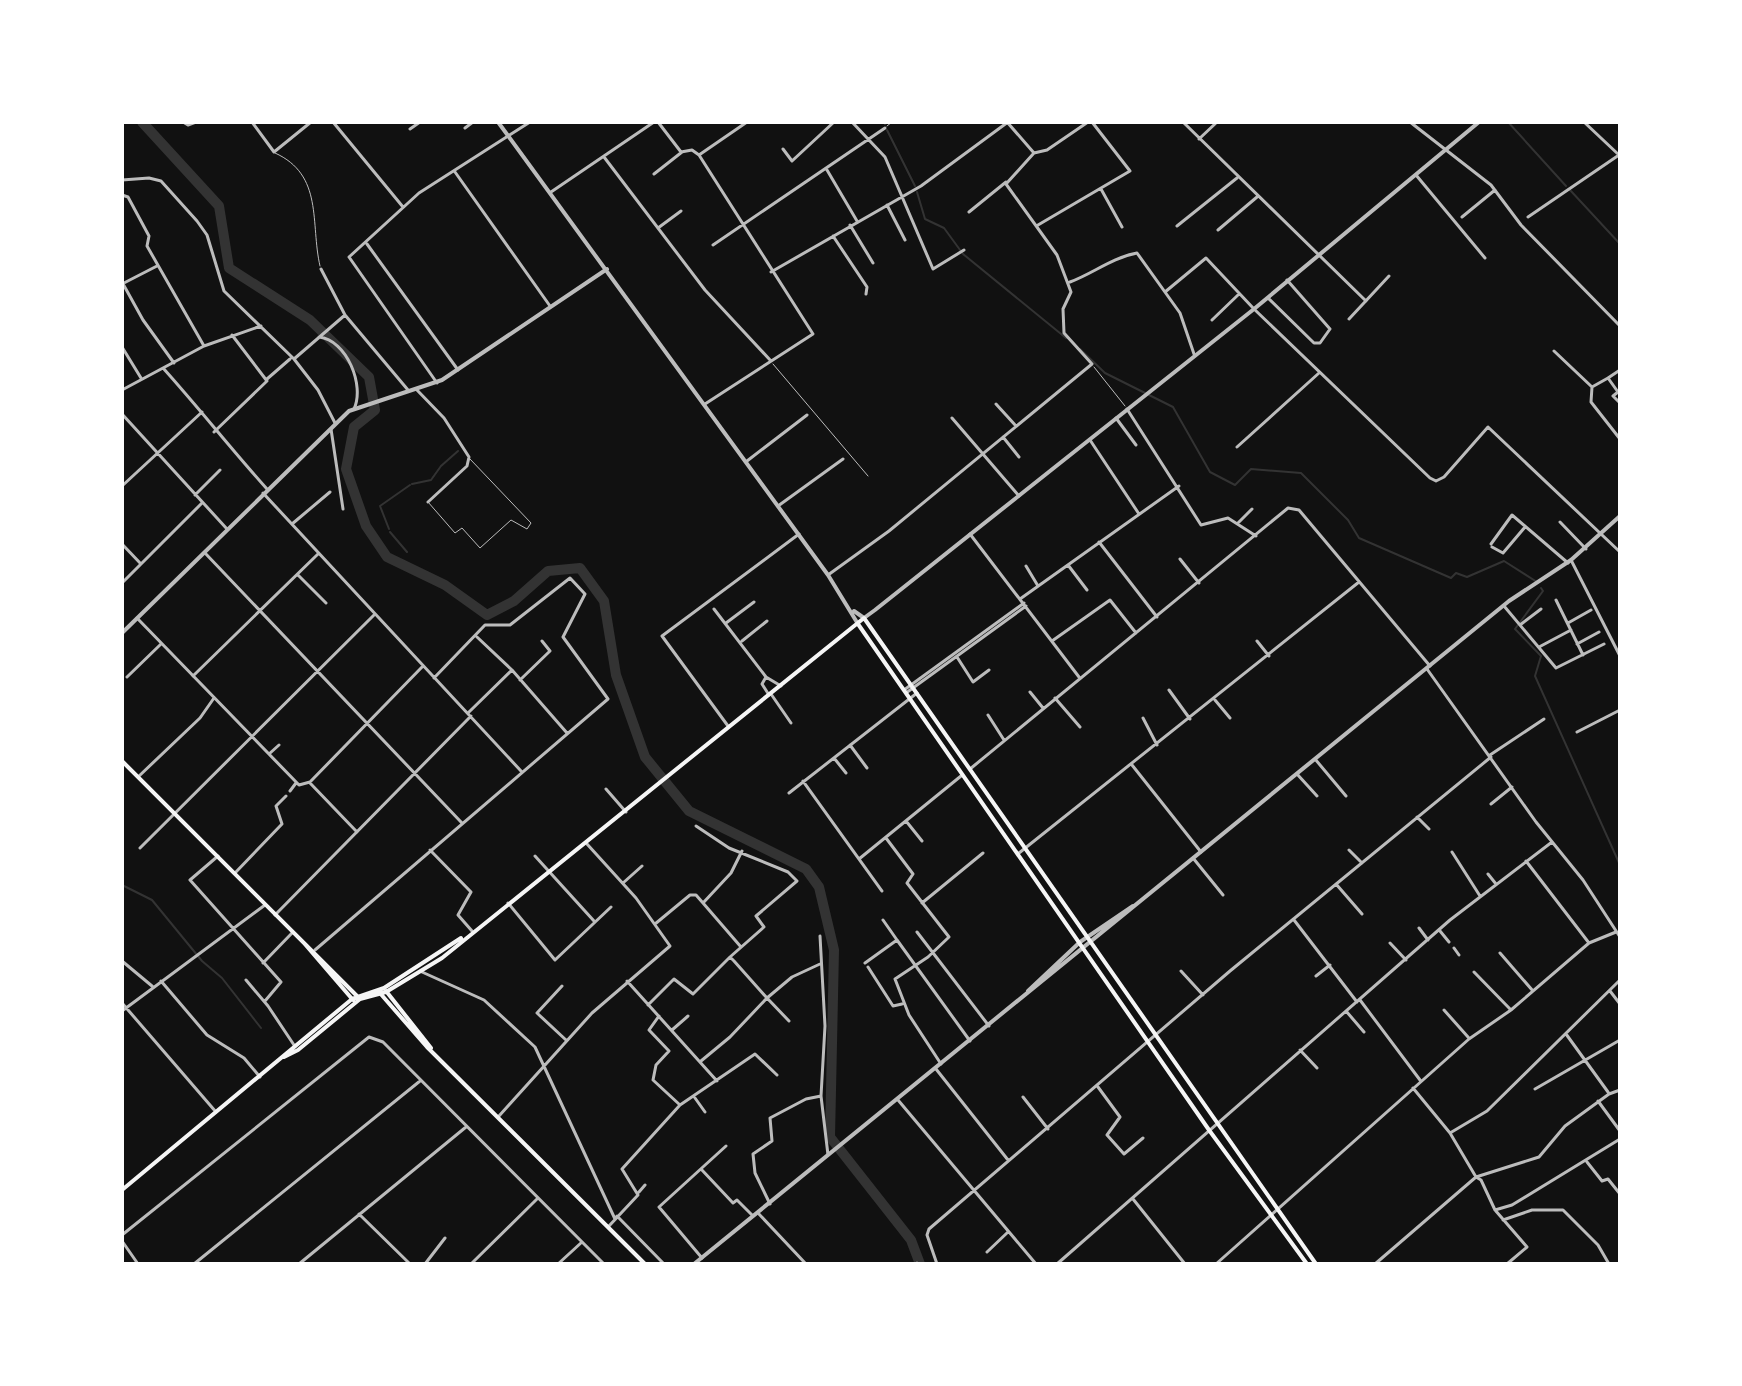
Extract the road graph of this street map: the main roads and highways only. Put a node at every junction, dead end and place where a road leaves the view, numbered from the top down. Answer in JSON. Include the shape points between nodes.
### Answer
{"nodes":[{"id":1,"x":858,"y":624,"type":"junction"},
{"id":2,"x":122,"y":761,"type":"edge"},
{"id":3,"x":970,"y":769,"type":"junction"},
{"id":4,"x":962,"y":775,"type":"junction"},
{"id":5,"x":300,"y":938,"type":"junction"},
{"id":6,"x":463,"y":938,"type":"junction"},
{"id":7,"x":382,"y":991,"type":"junction"},
{"id":8,"x":356,"y":999,"type":"junction"},
{"id":9,"x":284,"y":1057,"type":"junction"},
{"id":10,"x":122,"y":1190,"type":"edge"},
{"id":11,"x":645,"y":1264,"type":"edge"},
{"id":12,"x":1307,"y":1264,"type":"edge"},
{"id":13,"x":1316,"y":1264,"type":"edge"}],
"edges":[{"from":1,"to":3,"type":"main road","via":[[864,618]]},
{"from":1,"to":4,"type":"main road"},
{"from":1,"to":6,"type":"main road"},
{"from":2,"to":5,"type":"main road"},
{"from":3,"to":4,"type":"main road"},
{"from":3,"to":13,"type":"main road"},
{"from":4,"to":12,"type":"main road"},
{"from":5,"to":8,"type":"main road"},
{"from":5,"to":8,"type":"main road"},
{"from":6,"to":7,"type":"main road","via":[[422,972]]},
{"from":6,"to":7,"type":"main road"},
{"from":7,"to":8,"type":"main road"},
{"from":7,"to":11,"type":"main road","via":[[431,1048]]},
{"from":8,"to":9,"type":"main road"},
{"from":8,"to":9,"type":"main road"},
{"from":9,"to":10,"type":"main road"}]}
